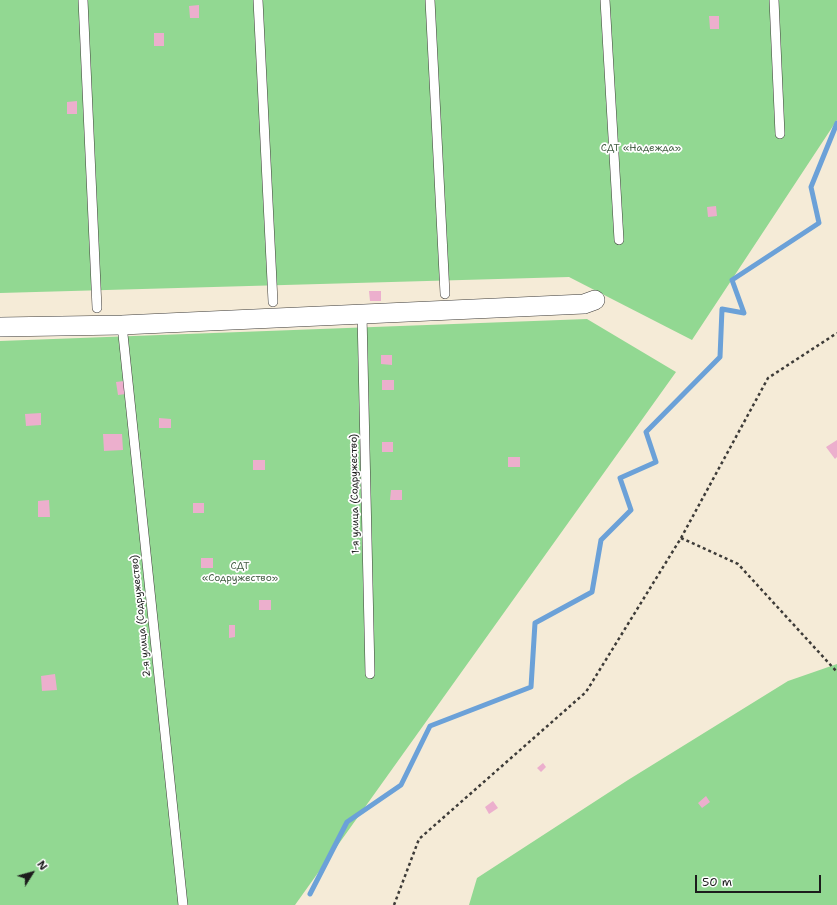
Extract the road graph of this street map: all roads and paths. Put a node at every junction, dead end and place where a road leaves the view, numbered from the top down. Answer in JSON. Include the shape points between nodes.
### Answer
{"nodes":[{"id":1,"x":83,"y":0,"type":"edge"},
{"id":2,"x":258,"y":0,"type":"edge"},
{"id":3,"x":430,"y":0,"type":"edge"},
{"id":4,"x":605,"y":0,"type":"edge"},
{"id":5,"x":774,"y":0,"type":"edge"},
{"id":6,"x":780,"y":134,"type":"dead end"},
{"id":7,"x":619,"y":240,"type":"dead end"},
{"id":8,"x":445,"y":294,"type":"dead end"},
{"id":9,"x":595,"y":300,"type":"dead end"},
{"id":10,"x":273,"y":302,"type":"dead end"},
{"id":11,"x":97,"y":308,"type":"dead end"},
{"id":12,"x":362,"y":314,"type":"junction"},
{"id":13,"x":122,"y":325,"type":"junction"},
{"id":14,"x":0,"y":327,"type":"edge"},
{"id":15,"x":837,"y":333,"type":"edge"},
{"id":16,"x":681,"y":538,"type":"junction"},
{"id":17,"x":837,"y":672,"type":"edge"},
{"id":18,"x":370,"y":674,"type":"dead end"},
{"id":19,"x":183,"y":905,"type":"edge"},
{"id":20,"x":394,"y":905,"type":"edge"}],
"edges":[{"from":1,"to":11,"type":"lane"},
{"from":2,"to":10,"type":"lane"},
{"from":3,"to":8,"type":"lane"},
{"from":4,"to":7,"type":"lane"},
{"from":5,"to":6,"type":"lane"},
{"from":9,"to":12,"type":"street","via":[[584,304]]},
{"from":12,"to":13,"type":"street"},
{"from":12,"to":18,"type":"lane","name":"1-я улица (Содружество)"},
{"from":13,"to":14,"type":"street"},
{"from":13,"to":19,"type":"lane","name":"2-я улица (Содружество)"},
{"from":15,"to":16,"type":"path","via":[[768,378]]},
{"from":16,"to":17,"type":"path","via":[[738,564]]},
{"from":16,"to":20,"type":"path","via":[[586,692],[419,839]]}]}
